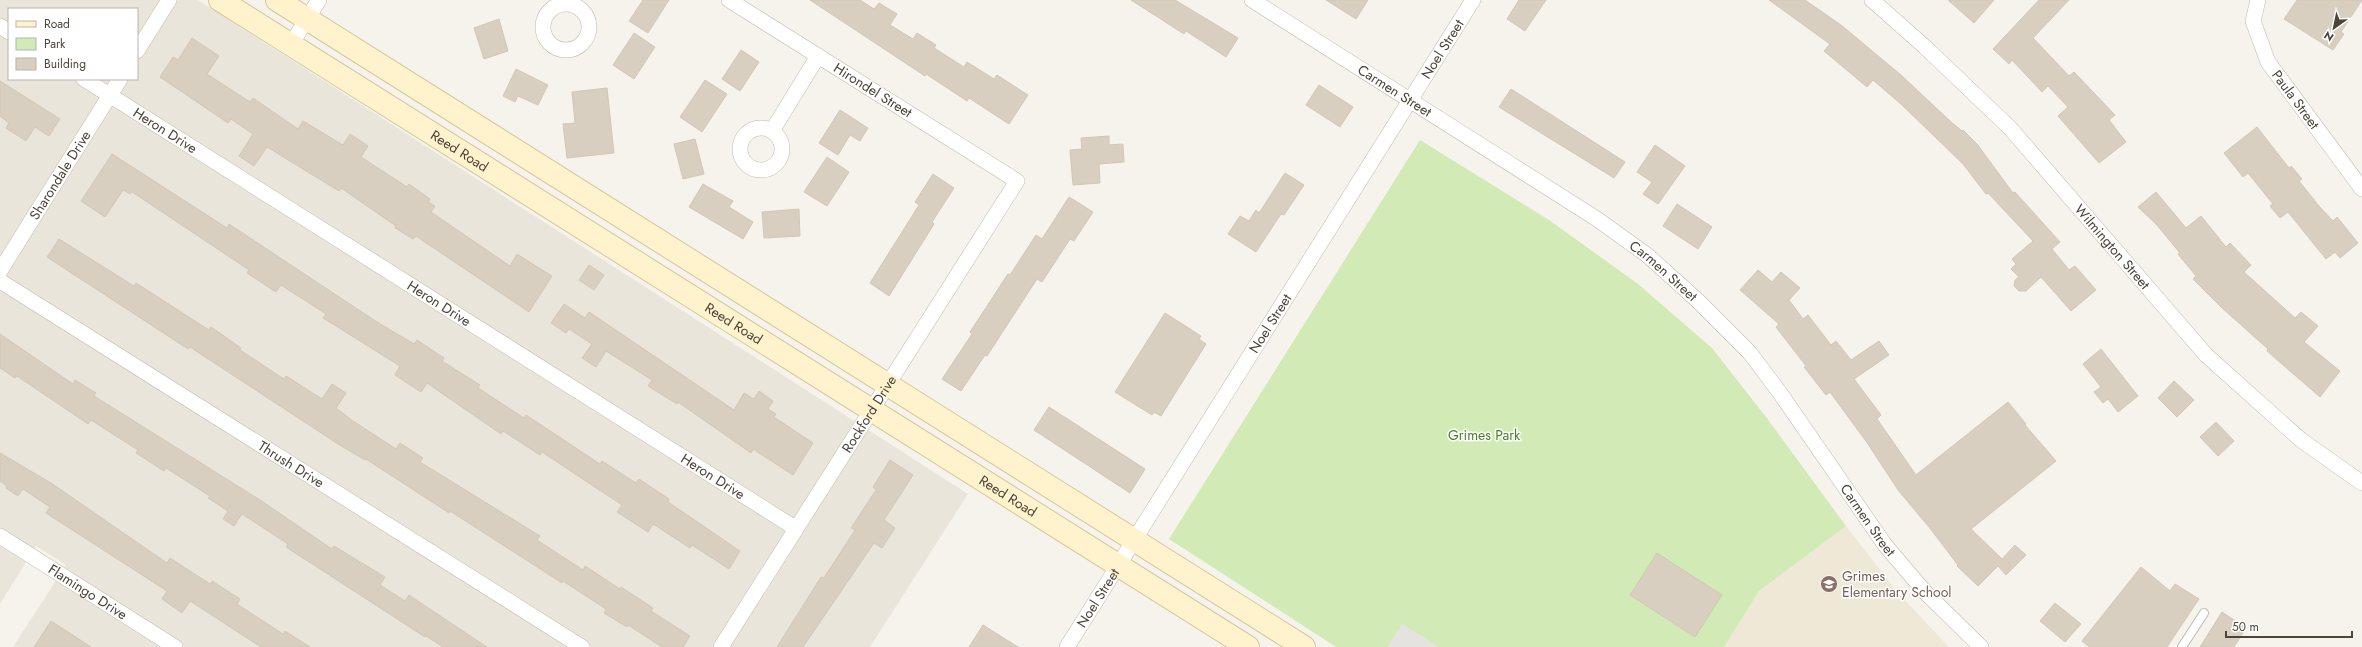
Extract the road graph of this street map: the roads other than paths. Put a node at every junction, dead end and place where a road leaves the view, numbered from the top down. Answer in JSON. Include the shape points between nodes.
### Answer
{"nodes":[{"id":1,"x":169,"y":0,"type":"edge"},
{"id":2,"x":220,"y":0,"type":"edge"},
{"id":3,"x":277,"y":0,"type":"edge"},
{"id":4,"x":319,"y":0,"type":"edge"},
{"id":5,"x":729,"y":0,"type":"edge"},
{"id":6,"x":1252,"y":0,"type":"edge"},
{"id":7,"x":1473,"y":0,"type":"edge"},
{"id":8,"x":1872,"y":0,"type":"edge"},
{"id":9,"x":2258,"y":0,"type":"edge"},
{"id":10,"x":307,"y":19,"type":"junction"},
{"id":11,"x":290,"y":46,"type":"junction"},
{"id":12,"x":138,"y":50,"type":"edge"},
{"id":13,"x":818,"y":56,"type":"junction"},
{"id":14,"x":86,"y":80,"type":"edge"},
{"id":15,"x":119,"y":80,"type":"edge"},
{"id":16,"x":110,"y":95,"type":"junction"},
{"id":17,"x":1410,"y":100,"type":"junction"},
{"id":18,"x":772,"y":131,"type":"dead end"},
{"id":19,"x":1017,"y":181,"type":"joint"},
{"id":20,"x":573,"y":186,"type":"junction"},
{"id":21,"x":2362,"y":189,"type":"edge"},
{"id":22,"x":555,"y":212,"type":"junction"},
{"id":23,"x":0,"y":271,"type":"edge"},
{"id":24,"x":0,"y":281,"type":"edge"},
{"id":25,"x":886,"y":383,"type":"junction"},
{"id":26,"x":870,"y":410,"type":"junction"},
{"id":27,"x":2362,"y":482,"type":"edge"},
{"id":28,"x":795,"y":528,"type":"junction"},
{"id":29,"x":0,"y":536,"type":"edge"},
{"id":30,"x":1135,"y":539,"type":"junction"},
{"id":31,"x":1118,"y":567,"type":"junction"},
{"id":32,"x":2204,"y":613,"type":"dead end"},
{"id":33,"x":175,"y":647,"type":"edge"},
{"id":34,"x":582,"y":647,"type":"edge"},
{"id":35,"x":721,"y":647,"type":"edge"},
{"id":36,"x":1067,"y":647,"type":"edge"},
{"id":37,"x":1248,"y":647,"type":"edge"},
{"id":38,"x":1304,"y":647,"type":"edge"},
{"id":39,"x":1981,"y":647,"type":"edge"},
{"id":40,"x":2182,"y":647,"type":"edge"}],
"edges":[{"from":1,"to":12,"type":"street"},
{"from":2,"to":11,"type":"street","name":"Reed Road"},
{"from":3,"to":10,"type":"street"},
{"from":4,"to":10,"type":"street"},
{"from":5,"to":13,"type":"street","name":"Hirondel Street"},
{"from":6,"to":17,"type":"street","name":"Carmen Street"},
{"from":7,"to":17,"type":"street","name":"Noel Street"},
{"from":8,"to":27,"type":"street","name":"Wilmington Street","via":[[2010,128],[2206,355],[2301,440]]},
{"from":9,"to":21,"type":"street","name":"Paula Street","via":[[2253,20],[2268,62]]},
{"from":10,"to":11,"type":"street"},
{"from":10,"to":20,"type":"street"},
{"from":11,"to":22,"type":"street","name":"Reed Road"},
{"from":13,"to":18,"type":"street"},
{"from":13,"to":19,"type":"street","name":"Hirondel Street"},
{"from":14,"to":16,"type":"street","name":"Heron Drive"},
{"from":15,"to":16,"type":"street","name":"Sharondale Drive"},
{"from":16,"to":23,"type":"street","name":"Sharondale Drive"},
{"from":16,"to":28,"type":"street","name":"Heron Drive"},
{"from":17,"to":30,"type":"street","name":"Noel Street"},
{"from":17,"to":39,"type":"street","name":"Carmen Street","via":[[1597,219],[1647,255],[1697,300],[1750,353],[1885,545],[1925,592]]},
{"from":19,"to":25,"type":"street","name":"Rockford Drive"},
{"from":20,"to":22,"type":"street"},
{"from":20,"to":25,"type":"street"},
{"from":22,"to":26,"type":"street","name":"Reed Road"},
{"from":24,"to":34,"type":"street","name":"Thrush Drive"},
{"from":25,"to":26,"type":"street","name":"Rockford Drive"},
{"from":25,"to":30,"type":"street"},
{"from":26,"to":28,"type":"street","name":"Rockford Drive"},
{"from":26,"to":31,"type":"street","name":"Reed Road"},
{"from":28,"to":35,"type":"street","name":"Rockford Drive"},
{"from":29,"to":33,"type":"street","name":"Flamingo Drive"},
{"from":30,"to":31,"type":"street","name":"Noel Street"},
{"from":30,"to":38,"type":"street"},
{"from":31,"to":36,"type":"street","name":"Noel Street"},
{"from":31,"to":37,"type":"street","name":"Reed Road"},
{"from":32,"to":40,"type":"lane"}]}
